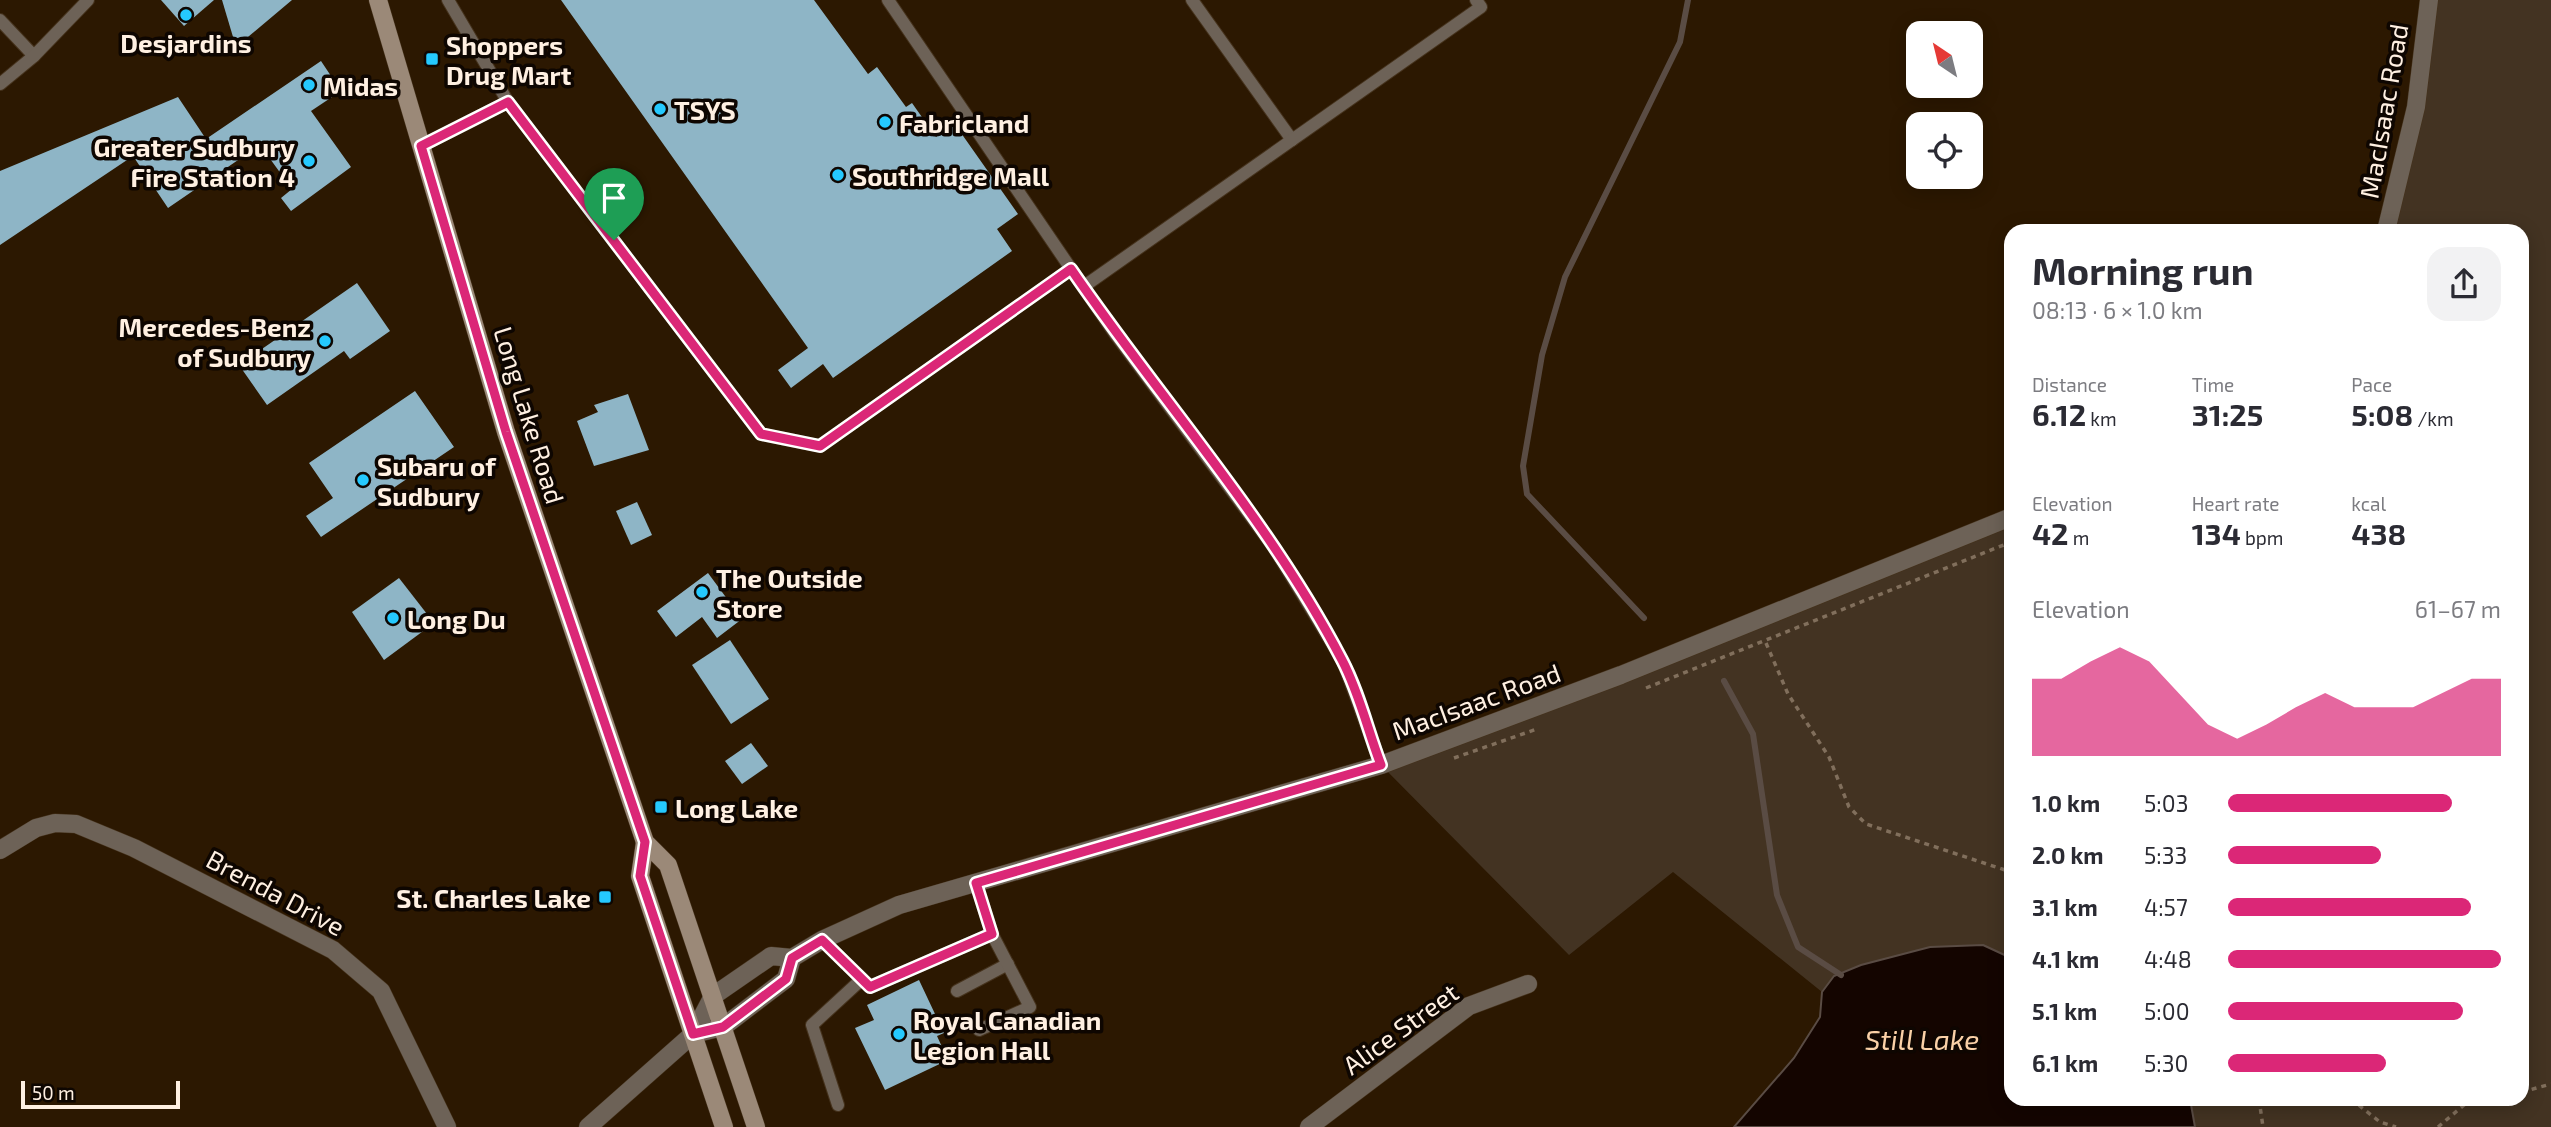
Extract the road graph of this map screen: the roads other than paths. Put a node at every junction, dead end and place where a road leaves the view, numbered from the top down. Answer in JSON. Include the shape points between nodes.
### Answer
{"nodes":[{"id":1,"x":88,"y":0,"type":"edge"},
{"id":2,"x":378,"y":0,"type":"edge"},
{"id":3,"x":448,"y":0,"type":"edge"},
{"id":4,"x":888,"y":0,"type":"edge"},
{"id":5,"x":1192,"y":0,"type":"edge"},
{"id":6,"x":1476,"y":0,"type":"edge"},
{"id":7,"x":2430,"y":0,"type":"edge"},
{"id":8,"x":0,"y":20,"type":"edge"},
{"id":9,"x":34,"y":55,"type":"junction"},
{"id":10,"x":0,"y":84,"type":"edge"},
{"id":11,"x":508,"y":102,"type":"junction"},
{"id":12,"x":1292,"y":140,"type":"junction"},
{"id":13,"x":421,"y":146,"type":"junction"},
{"id":14,"x":2388,"y":224,"type":"edge"},
{"id":15,"x":1071,"y":269,"type":"junction"},
{"id":16,"x":1083,"y":287,"type":"junction"},
{"id":17,"x":2004,"y":520,"type":"edge"},
{"id":18,"x":1381,"y":765,"type":"junction"},
{"id":19,"x":645,"y":842,"type":"junction"},
{"id":20,"x":0,"y":850,"type":"edge"},
{"id":21,"x":976,"y":883,"type":"junction"},
{"id":22,"x":992,"y":934,"type":"junction"},
{"id":23,"x":822,"y":940,"type":"junction"},
{"id":24,"x":792,"y":958,"type":"junction"},
{"id":25,"x":1008,"y":964,"type":"junction"},
{"id":26,"x":862,"y":979,"type":"junction"},
{"id":27,"x":1528,"y":984,"type":"dead end"},
{"id":28,"x":957,"y":991,"type":"dead end"},
{"id":29,"x":713,"y":996,"type":"junction"},
{"id":30,"x":723,"y":1027,"type":"junction"},
{"id":31,"x":979,"y":1030,"type":"dead end"},
{"id":32,"x":693,"y":1034,"type":"junction"},
{"id":33,"x":838,"y":1105,"type":"dead end"},
{"id":34,"x":447,"y":1127,"type":"edge"},
{"id":35,"x":589,"y":1127,"type":"edge"},
{"id":36,"x":724,"y":1127,"type":"edge"},
{"id":37,"x":756,"y":1127,"type":"edge"},
{"id":38,"x":1309,"y":1127,"type":"edge"}],
"edges":[{"from":1,"to":9,"type":"lane"},
{"from":2,"to":13,"type":"main road","name":"Long Lake Road"},
{"from":3,"to":11,"type":"lane"},
{"from":4,"to":15,"type":"lane"},
{"from":5,"to":12,"type":"lane"},
{"from":6,"to":12,"type":"lane","via":[[1481,7]]},
{"from":7,"to":14,"type":"street","name":"MacIsaac Road","via":[[2416,107]]},
{"from":8,"to":9,"type":"lane"},
{"from":9,"to":10,"type":"lane"},
{"from":11,"to":13,"type":"lane"},
{"from":11,"to":15,"type":"lane","via":[[761,434],[820,446]]},
{"from":12,"to":16,"type":"lane"},
{"from":13,"to":19,"type":"main road","name":"Long Lake Road","via":[[506,432]]},
{"from":15,"to":16,"type":"lane"},
{"from":16,"to":18,"type":"lane","via":[[1273,547],[1343,661]]},
{"from":17,"to":18,"type":"street","name":"MacIsaac Road","via":[[1621,675]]},
{"from":18,"to":21,"type":"street","name":"MacIsaac Road"},
{"from":19,"to":29,"type":"main road","name":"Long Lake Road","via":[[668,865]]},
{"from":19,"to":32,"type":"main road","name":"Long Lake Road","via":[[640,876]]},
{"from":20,"to":34,"type":"street","name":"Brenda Drive","via":[[36,828],[76,824],[134,848],[333,950],[382,991]]},
{"from":21,"to":22,"type":"lane"},
{"from":21,"to":23,"type":"street","name":"MacIsaac Road","via":[[899,905]]},
{"from":22,"to":25,"type":"lane"},
{"from":22,"to":26,"type":"lane","via":[[870,987]]},
{"from":23,"to":24,"type":"street","name":"MacIsaac Road"},
{"from":23,"to":26,"type":"lane"},
{"from":24,"to":29,"type":"street","name":"MacIsaac Road","via":[[771,956]]},
{"from":24,"to":30,"type":"street","name":"MacIsaac Road","via":[[786,979]]},
{"from":25,"to":28,"type":"lane"},
{"from":25,"to":31,"type":"lane","via":[[1030,1007]]},
{"from":26,"to":33,"type":"lane","via":[[812,1025]]},
{"from":27,"to":38,"type":"street","name":"Alice Street","via":[[1469,1006]]},
{"from":29,"to":30,"type":"main road","name":"Long Lake Road"},
{"from":29,"to":32,"type":"street","name":"MacIsaac Road"},
{"from":30,"to":32,"type":"street","name":"MacIsaac Road"},
{"from":30,"to":37,"type":"main road","name":"Long Lake Road"},
{"from":32,"to":35,"type":"street"},
{"from":32,"to":36,"type":"main road","name":"Long Lake Road"}]}
